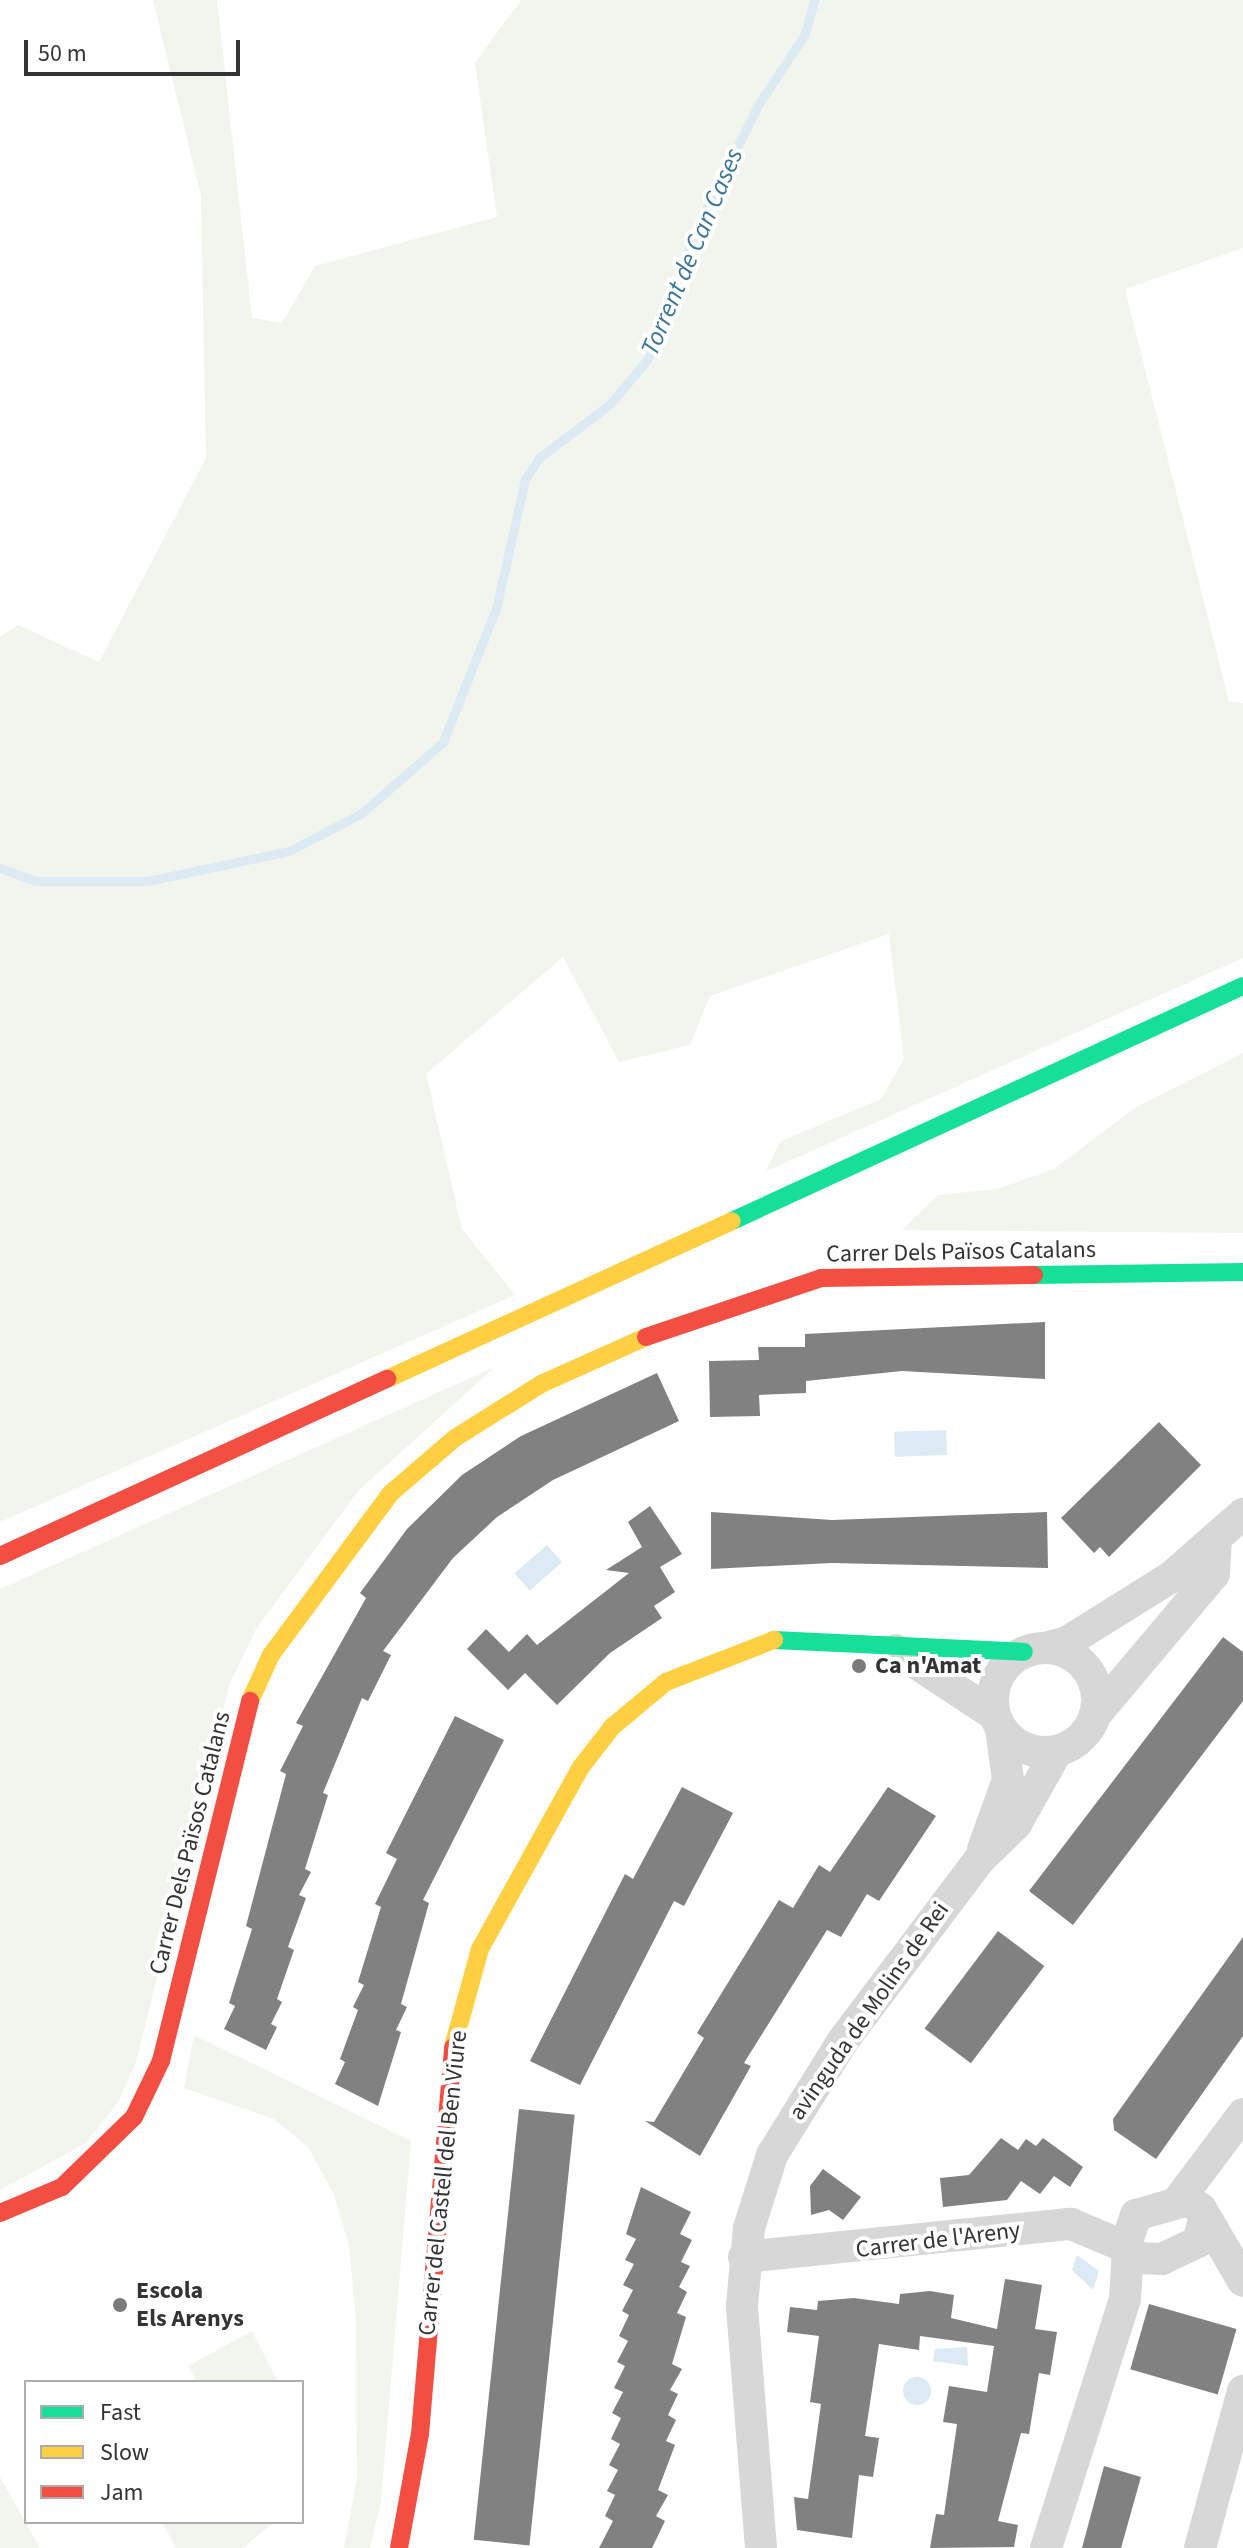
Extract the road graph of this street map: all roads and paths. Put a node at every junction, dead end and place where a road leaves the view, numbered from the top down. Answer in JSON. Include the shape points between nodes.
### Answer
{"nodes":[{"id":1,"x":1243,"y":986,"type":"edge"},
{"id":2,"x":1243,"y":1272,"type":"edge"},
{"id":3,"x":1243,"y":1514,"type":"edge"},
{"id":4,"x":1216,"y":1541,"type":"junction"},
{"id":5,"x":0,"y":1556,"type":"edge"},
{"id":6,"x":890,"y":1646,"type":"junction"},
{"id":7,"x":1034,"y":1650,"type":"junction"},
{"id":8,"x":1096,"y":1714,"type":"junction"},
{"id":9,"x":998,"y":1722,"type":"junction"},
{"id":10,"x":1057,"y":1751,"type":"junction"},
{"id":11,"x":979,"y":1860,"type":"junction"},
{"id":12,"x":1243,"y":2114,"type":"edge"},
{"id":13,"x":1192,"y":2208,"type":"junction"},
{"id":14,"x":0,"y":2213,"type":"edge"},
{"id":15,"x":1128,"y":2248,"type":"junction"},
{"id":16,"x":1185,"y":2250,"type":"junction"},
{"id":17,"x":744,"y":2257,"type":"junction"},
{"id":18,"x":1241,"y":2278,"type":"edge"},
{"id":19,"x":1243,"y":2391,"type":"edge"},
{"id":20,"x":399,"y":2548,"type":"edge"},
{"id":21,"x":761,"y":2548,"type":"edge"},
{"id":22,"x":1046,"y":2548,"type":"edge"},
{"id":23,"x":1200,"y":2548,"type":"edge"}],
"edges":[{"from":1,"to":5,"type":"street"},
{"from":2,"to":14,"type":"street","name":"Carrer Dels Països Catalans","via":[[821,1278],[690,1318],[541,1384],[455,1438],[391,1493],[271,1655],[244,1715],[161,2061],[134,2117],[62,2187]]},
{"from":3,"to":4,"type":"street"},
{"from":4,"to":7,"type":"street","via":[[1086,1632]]},
{"from":4,"to":8,"type":"street","via":[[1214,1574]]},
{"from":6,"to":7,"type":"street","name":"Carrer del Castell del Ben Viure"},
{"from":6,"to":9,"type":"street"},
{"from":6,"to":20,"type":"street","name":"Carrer del Castell del Ben Viure","via":[[772,1640],[694,1666],[612,1727],[548,1822],[480,1949],[454,2038],[420,2434]]},
{"from":7,"to":8,"type":"street","via":[[1086,1668]]},
{"from":7,"to":9,"type":"street","via":[[998,1678]]},
{"from":8,"to":10,"type":"street","via":[[1088,1731]]},
{"from":9,"to":10,"type":"street","via":[[1025,1749]]},
{"from":9,"to":11,"type":"street","name":"avinguda de Molins de Rei","via":[[1008,1780]]},
{"from":10,"to":11,"type":"street","name":"avinguda de Molins de Rei","via":[[1016,1824]]},
{"from":11,"to":17,"type":"street","name":"avinguda de Molins de Rei","via":[[801,2100],[760,2190]]},
{"from":12,"to":13,"type":"street"},
{"from":13,"to":15,"type":"street","via":[[1130,2221]]},
{"from":13,"to":16,"type":"street","via":[[1203,2234]]},
{"from":13,"to":18,"type":"street"},
{"from":15,"to":16,"type":"street","name":"Carrer de l'Areny","via":[[1145,2261]]},
{"from":15,"to":17,"type":"street","name":"Carrer de l'Areny","via":[[1071,2224]]},
{"from":15,"to":22,"type":"street","via":[[1125,2299]]},
{"from":16,"to":18,"type":"street"},
{"from":17,"to":21,"type":"street","name":"avinguda de Molins de Rei"},
{"from":19,"to":23,"type":"street"}]}
